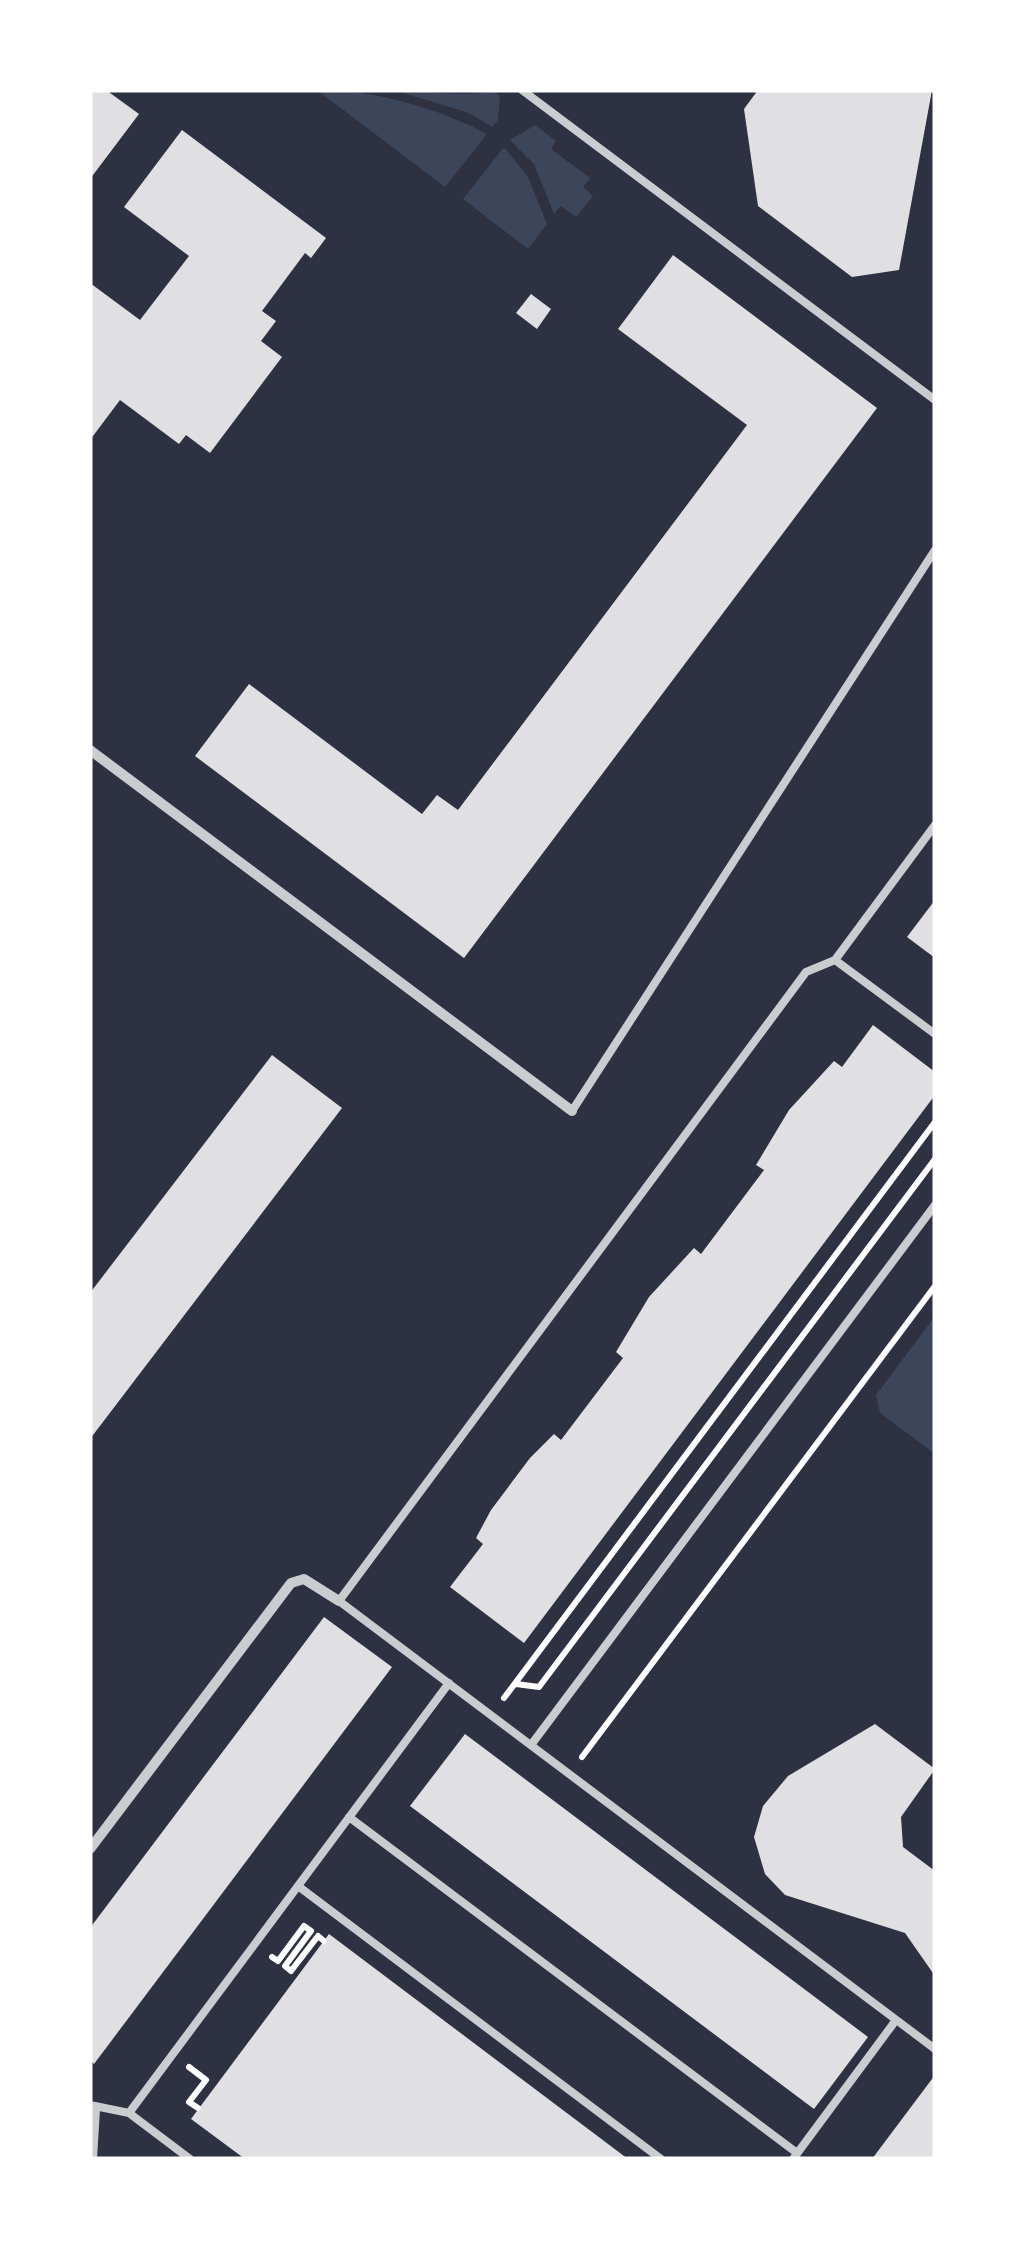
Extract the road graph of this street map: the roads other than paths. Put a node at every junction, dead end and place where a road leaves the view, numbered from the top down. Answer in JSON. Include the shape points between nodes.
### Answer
{"nodes":[{"id":1,"x":522,"y":90,"type":"edge"},
{"id":2,"x":935,"y":400,"type":"edge"},
{"id":3,"x":935,"y":550,"type":"edge"},
{"id":4,"x":90,"y":750,"type":"edge"},
{"id":5,"x":935,"y":825,"type":"edge"},
{"id":6,"x":835,"y":960,"type":"junction"},
{"id":7,"x":935,"y":1034,"type":"edge"},
{"id":8,"x":572,"y":1111,"type":"joint"},
{"id":9,"x":935,"y":1205,"type":"edge"},
{"id":10,"x":339,"y":1601,"type":"junction"},
{"id":11,"x":449,"y":1683,"type":"junction"},
{"id":12,"x":531,"y":1745,"type":"junction"},
{"id":13,"x":349,"y":1817,"type":"junction"},
{"id":14,"x":90,"y":1849,"type":"edge"},
{"id":15,"x":298,"y":1886,"type":"junction"},
{"id":16,"x":896,"y":2020,"type":"junction"},
{"id":17,"x":935,"y":2049,"type":"edge"},
{"id":18,"x":93,"y":2107,"type":"edge"},
{"id":19,"x":128,"y":2113,"type":"junction"},
{"id":20,"x":795,"y":2156,"type":"edge"},
{"id":21,"x":93,"y":2159,"type":"edge"},
{"id":22,"x":190,"y":2159,"type":"edge"},
{"id":23,"x":662,"y":2159,"type":"edge"}],
"edges":[{"from":1,"to":2,"type":"lane"},
{"from":3,"to":8,"type":"lane"},
{"from":4,"to":8,"type":"street"},
{"from":5,"to":6,"type":"lane"},
{"from":6,"to":7,"type":"lane"},
{"from":6,"to":10,"type":"lane","via":[[806,972]]},
{"from":9,"to":12,"type":"lane"},
{"from":10,"to":11,"type":"lane"},
{"from":10,"to":14,"type":"street","via":[[304,1579],[291,1583]]},
{"from":11,"to":12,"type":"lane"},
{"from":11,"to":13,"type":"lane"},
{"from":12,"to":16,"type":"lane"},
{"from":13,"to":15,"type":"lane"},
{"from":13,"to":20,"type":"lane"},
{"from":15,"to":19,"type":"lane"},
{"from":15,"to":23,"type":"lane"},
{"from":16,"to":17,"type":"lane"},
{"from":16,"to":20,"type":"lane"},
{"from":18,"to":19,"type":"lane"},
{"from":18,"to":21,"type":"lane"},
{"from":19,"to":22,"type":"lane"}]}
